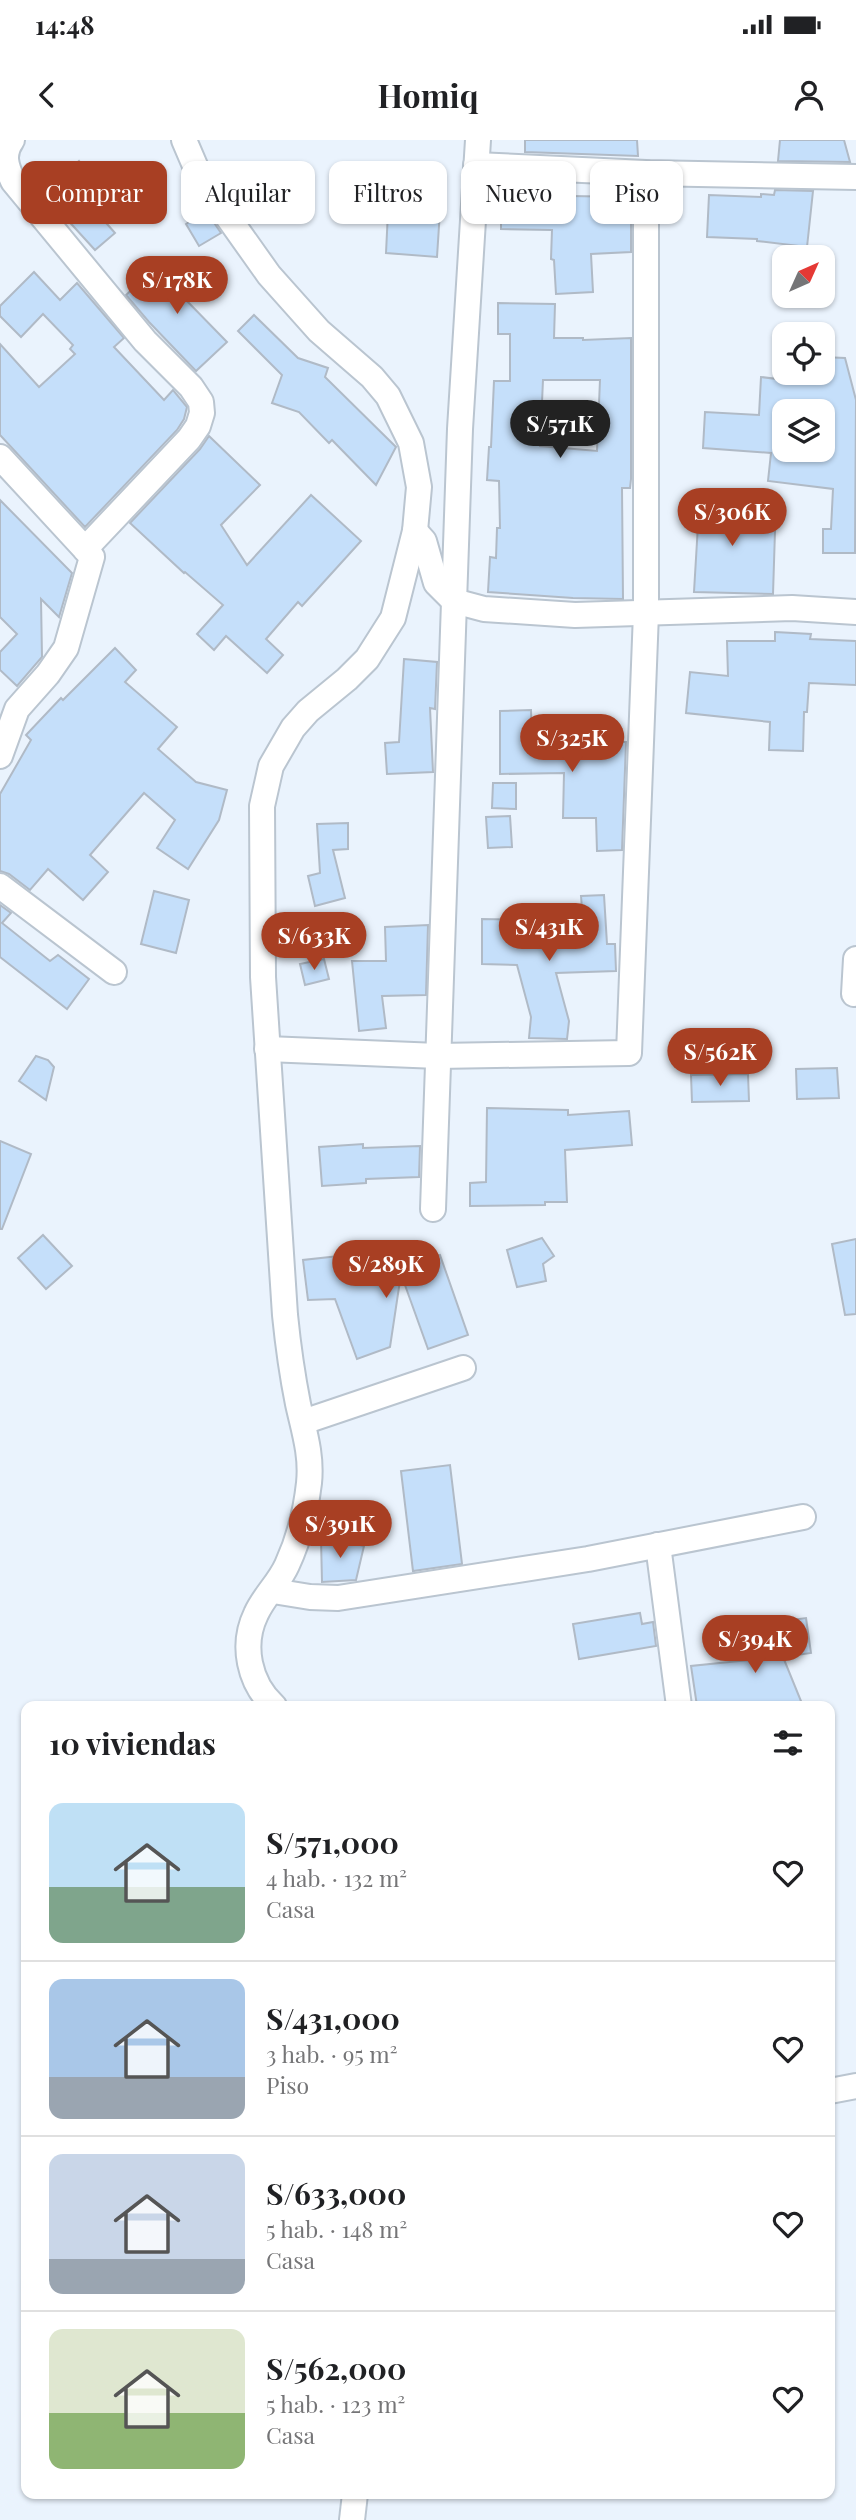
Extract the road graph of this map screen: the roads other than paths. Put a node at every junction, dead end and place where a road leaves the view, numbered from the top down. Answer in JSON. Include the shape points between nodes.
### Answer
{"nodes":[{"id":1,"x":184,"y":140,"type":"edge"},
{"id":2,"x":478,"y":140,"type":"edge"},
{"id":3,"x":7,"y":142,"type":"edge"},
{"id":4,"x":476,"y":161,"type":"edge"},
{"id":5,"x":683,"y":174,"type":"edge"},
{"id":6,"x":856,"y":177,"type":"edge"},
{"id":7,"x":472,"y":224,"type":"edge"},
{"id":8,"x":646,"y":224,"type":"edge"},
{"id":9,"x":0,"y":457,"type":"edge"},
{"id":10,"x":415,"y":531,"type":"junction"},
{"id":11,"x":85,"y":549,"type":"junction"},
{"id":12,"x":454,"y":601,"type":"junction"},
{"id":13,"x":856,"y":612,"type":"edge"},
{"id":14,"x":646,"y":613,"type":"junction"},
{"id":15,"x":8,"y":702,"type":"edge"},
{"id":16,"x":0,"y":757,"type":"edge"},
{"id":17,"x":0,"y":886,"type":"edge"},
{"id":18,"x":856,"y":959,"type":"edge"},
{"id":19,"x":114,"y":972,"type":"dead end"},
{"id":20,"x":854,"y":994,"type":"dead end"},
{"id":21,"x":267,"y":1049,"type":"junction"},
{"id":22,"x":438,"y":1056,"type":"junction"},
{"id":23,"x":433,"y":1209,"type":"dead end"},
{"id":24,"x":463,"y":1367,"type":"dead end"},
{"id":25,"x":303,"y":1422,"type":"junction"},
{"id":26,"x":803,"y":1517,"type":"dead end"},
{"id":27,"x":658,"y":1545,"type":"junction"},
{"id":28,"x":273,"y":1591,"type":"junction"},
{"id":29,"x":270,"y":1701,"type":"edge"},
{"id":30,"x":678,"y":1701,"type":"edge"},
{"id":31,"x":856,"y":2086,"type":"edge"},
{"id":32,"x":835,"y":2090,"type":"edge"},
{"id":33,"x":354,"y":2499,"type":"edge"},
{"id":34,"x":352,"y":2520,"type":"edge"}],
"edges":[{"from":1,"to":10,"type":"street","via":[[208,189],[269,275],[319,331],[388,396],[417,464]]},
{"from":2,"to":4,"type":"street"},
{"from":3,"to":11,"type":"street","via":[[7,168],[13,181],[201,402],[198,426],[189,439]]},
{"from":5,"to":6,"type":"street"},
{"from":7,"to":12,"type":"street"},
{"from":8,"to":14,"type":"street"},
{"from":9,"to":11,"type":"street"},
{"from":10,"to":12,"type":"street","via":[[424,541],[436,583]]},
{"from":10,"to":21,"type":"street","via":[[394,618],[347,679],[293,728],[265,786],[261,902]]},
{"from":11,"to":15,"type":"street","via":[[92,557],[66,648],[48,674]]},
{"from":12,"to":14,"type":"street","via":[[484,609],[575,615]]},
{"from":12,"to":22,"type":"street"},
{"from":13,"to":14,"type":"street","via":[[792,608]]},
{"from":14,"to":22,"type":"street","via":[[629,1053]]},
{"from":15,"to":16,"type":"street"},
{"from":17,"to":19,"type":"street"},
{"from":18,"to":20,"type":"street"},
{"from":21,"to":22,"type":"street"},
{"from":21,"to":25,"type":"street","via":[[285,1315]]},
{"from":22,"to":23,"type":"street"},
{"from":24,"to":25,"type":"street"},
{"from":25,"to":28,"type":"street","via":[[309,1448],[305,1511],[287,1566]]},
{"from":26,"to":27,"type":"street"},
{"from":27,"to":28,"type":"street","via":[[338,1598]]},
{"from":27,"to":30,"type":"street"},
{"from":28,"to":29,"type":"street","via":[[256,1613],[248,1648],[252,1673]]},
{"from":31,"to":32,"type":"street"},
{"from":33,"to":34,"type":"street"}]}
